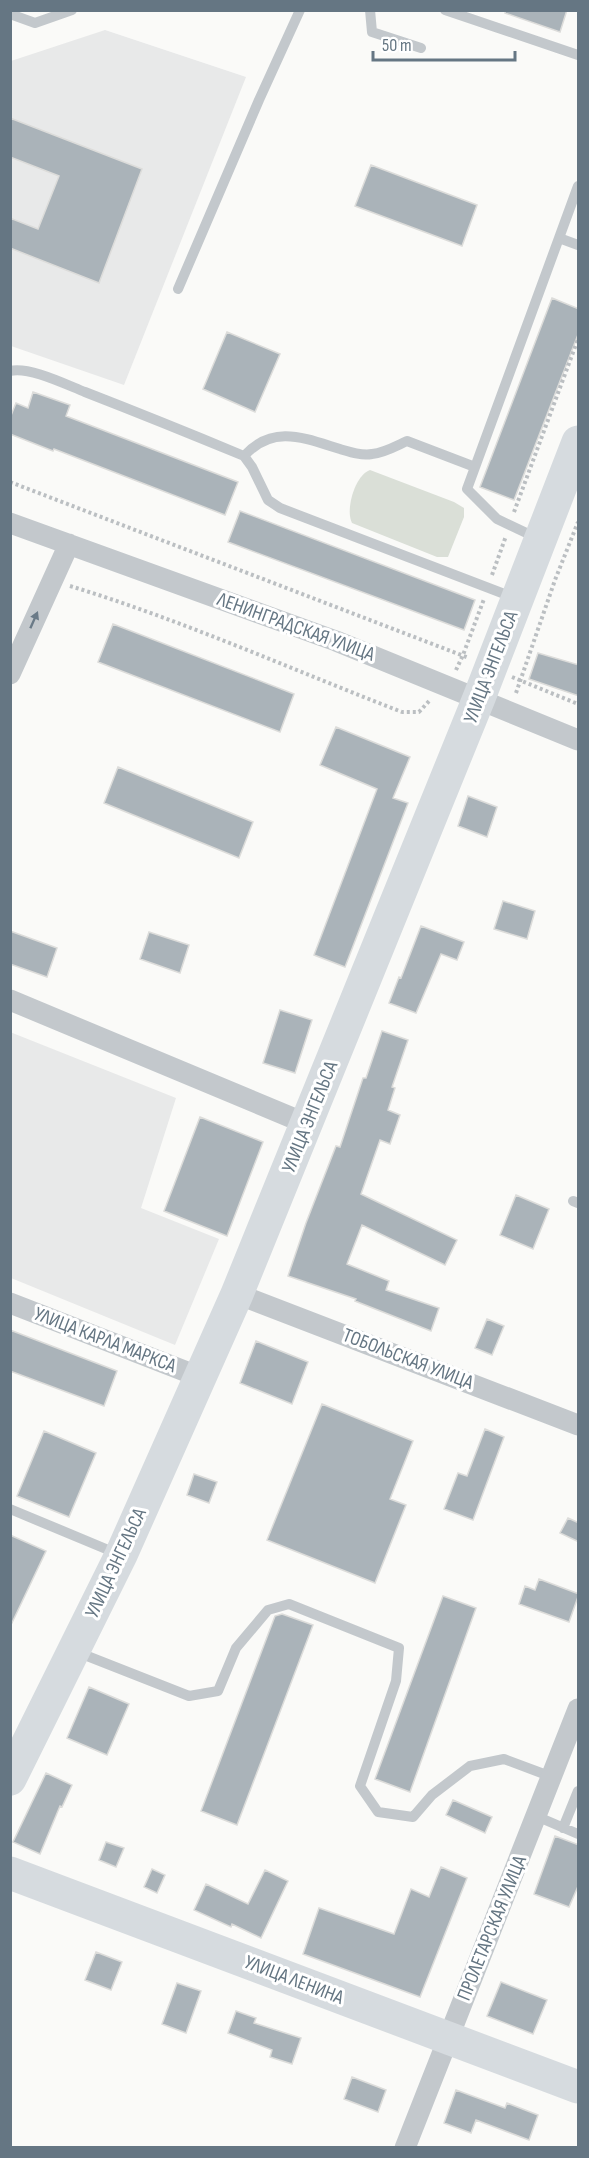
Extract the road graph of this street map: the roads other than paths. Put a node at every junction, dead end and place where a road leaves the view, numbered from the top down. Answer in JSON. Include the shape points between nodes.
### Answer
{"nodes":[{"id":1,"x":72,"y":10,"type":"edge"},
{"id":2,"x":300,"y":10,"type":"edge"},
{"id":3,"x":370,"y":10,"type":"edge"},
{"id":4,"x":445,"y":10,"type":"edge"},
{"id":5,"x":10,"y":14,"type":"edge"},
{"id":6,"x":421,"y":48,"type":"dead end"},
{"id":7,"x":579,"y":55,"type":"edge"},
{"id":8,"x":579,"y":186,"type":"edge"},
{"id":9,"x":559,"y":238,"type":"junction"},
{"id":10,"x":579,"y":245,"type":"edge"},
{"id":11,"x":178,"y":289,"type":"dead end"},
{"id":12,"x":10,"y":371,"type":"edge"},
{"id":13,"x":579,"y":442,"type":"edge"},
{"id":14,"x":244,"y":456,"type":"junction"},
{"id":15,"x":475,"y":467,"type":"junction"},
{"id":16,"x":10,"y":523,"type":"edge"},
{"id":17,"x":540,"y":539,"type":"junction"},
{"id":18,"x":69,"y":544,"type":"junction"},
{"id":19,"x":518,"y":599,"type":"junction"},
{"id":20,"x":10,"y":674,"type":"edge"},
{"id":21,"x":479,"y":698,"type":"junction"},
{"id":22,"x":579,"y":740,"type":"edge"},
{"id":23,"x":10,"y":1000,"type":"edge"},
{"id":24,"x":308,"y":1124,"type":"junction"},
{"id":25,"x":237,"y":1294,"type":"junction"},
{"id":26,"x":10,"y":1303,"type":"edge"},
{"id":27,"x":200,"y":1377,"type":"junction"},
{"id":28,"x":579,"y":1425,"type":"edge"},
{"id":29,"x":10,"y":1509,"type":"edge"},
{"id":30,"x":121,"y":1555,"type":"junction"},
{"id":31,"x":74,"y":1651,"type":"junction"},
{"id":32,"x":579,"y":1709,"type":"edge"},
{"id":33,"x":552,"y":1777,"type":"junction"},
{"id":34,"x":10,"y":1779,"type":"edge"},
{"id":35,"x":579,"y":1791,"type":"edge"},
{"id":36,"x":536,"y":1816,"type":"junction"},
{"id":37,"x":563,"y":1828,"type":"junction"},
{"id":38,"x":579,"y":1834,"type":"edge"},
{"id":39,"x":10,"y":1873,"type":"edge"},
{"id":40,"x":449,"y":2038,"type":"junction"},
{"id":41,"x":579,"y":2087,"type":"edge"},
{"id":42,"x":405,"y":2148,"type":"edge"}],
"edges":[{"from":1,"to":5,"type":"lane","via":[[35,23]]},
{"from":2,"to":11,"type":"lane"},
{"from":3,"to":6,"type":"lane","via":[[372,32]]},
{"from":4,"to":7,"type":"lane"},
{"from":8,"to":9,"type":"lane"},
{"from":9,"to":10,"type":"lane"},
{"from":9,"to":15,"type":"lane"},
{"from":12,"to":14,"type":"lane","via":[[17,369],[48,378]]},
{"from":13,"to":17,"type":"main road","name":"УЛИЦА ЭНГЕЛЬСА"},
{"from":14,"to":15,"type":"lane","via":[[256,443],[278,436],[304,438],[357,454],[372,454],[407,441]]},
{"from":14,"to":19,"type":"lane","via":[[268,500],[280,508]]},
{"from":15,"to":17,"type":"lane","via":[[467,489],[497,519]]},
{"from":16,"to":18,"type":"street","name":"ЛЕНИНГРАДСКАЯ УЛИЦА"},
{"from":17,"to":19,"type":"main road","name":"УЛИЦА ЭНГЕЛЬСА"},
{"from":20,"to":18,"type":"street","one_way":true},
{"from":18,"to":21,"type":"street","name":"ЛЕНИНГРАДСКАЯ УЛИЦА","via":[[336,641]]},
{"from":19,"to":21,"type":"main road","name":"УЛИЦА ЭНГЕЛЬСА"},
{"from":21,"to":22,"type":"street","name":"ЛЕНИНГРАДСКАЯ УЛИЦА"},
{"from":21,"to":24,"type":"main road","name":"УЛИЦА ЭНГЕЛЬСА"},
{"from":23,"to":24,"type":"street"},
{"from":24,"to":25,"type":"main road","name":"УЛИЦА ЭНГЕЛЬСА"},
{"from":25,"to":27,"type":"main road","name":"УЛИЦА ЭНГЕЛЬСА"},
{"from":25,"to":28,"type":"street","name":"ТОБОЛЬСКАЯ УЛИЦА"},
{"from":26,"to":27,"type":"street","name":"УЛИЦА КАРЛА МАРКСА"},
{"from":27,"to":30,"type":"main road","name":"УЛИЦА ЭНГЕЛЬСА"},
{"from":29,"to":30,"type":"lane"},
{"from":30,"to":31,"type":"main road","name":"УЛИЦА ЭНГЕЛЬСА"},
{"from":31,"to":33,"type":"lane","via":[[189,1696],[218,1691],[237,1648],[268,1610],[289,1604],[399,1648],[396,1681],[360,1786],[378,1812],[412,1817],[432,1795],[470,1766],[504,1759]]},
{"from":31,"to":34,"type":"main road","name":"УЛИЦА ЭНГЕЛЬСА"},
{"from":32,"to":33,"type":"street","name":"ПРОЛЕТАРСКАЯ УЛИЦА"},
{"from":33,"to":36,"type":"street","name":"ПРОЛЕТАРСКАЯ УЛИЦА"},
{"from":35,"to":37,"type":"lane"},
{"from":36,"to":37,"type":"lane"},
{"from":36,"to":40,"type":"street","name":"ПРОЛЕТАРСКАЯ УЛИЦА"},
{"from":37,"to":38,"type":"lane"},
{"from":39,"to":40,"type":"main road","name":"УЛИЦА ЛЕНИНА"},
{"from":40,"to":41,"type":"main road","name":"УЛИЦА ЛЕНИНА"},
{"from":40,"to":42,"type":"street","name":"ПРОЛЕТАРСКАЯ УЛИЦА"}]}
